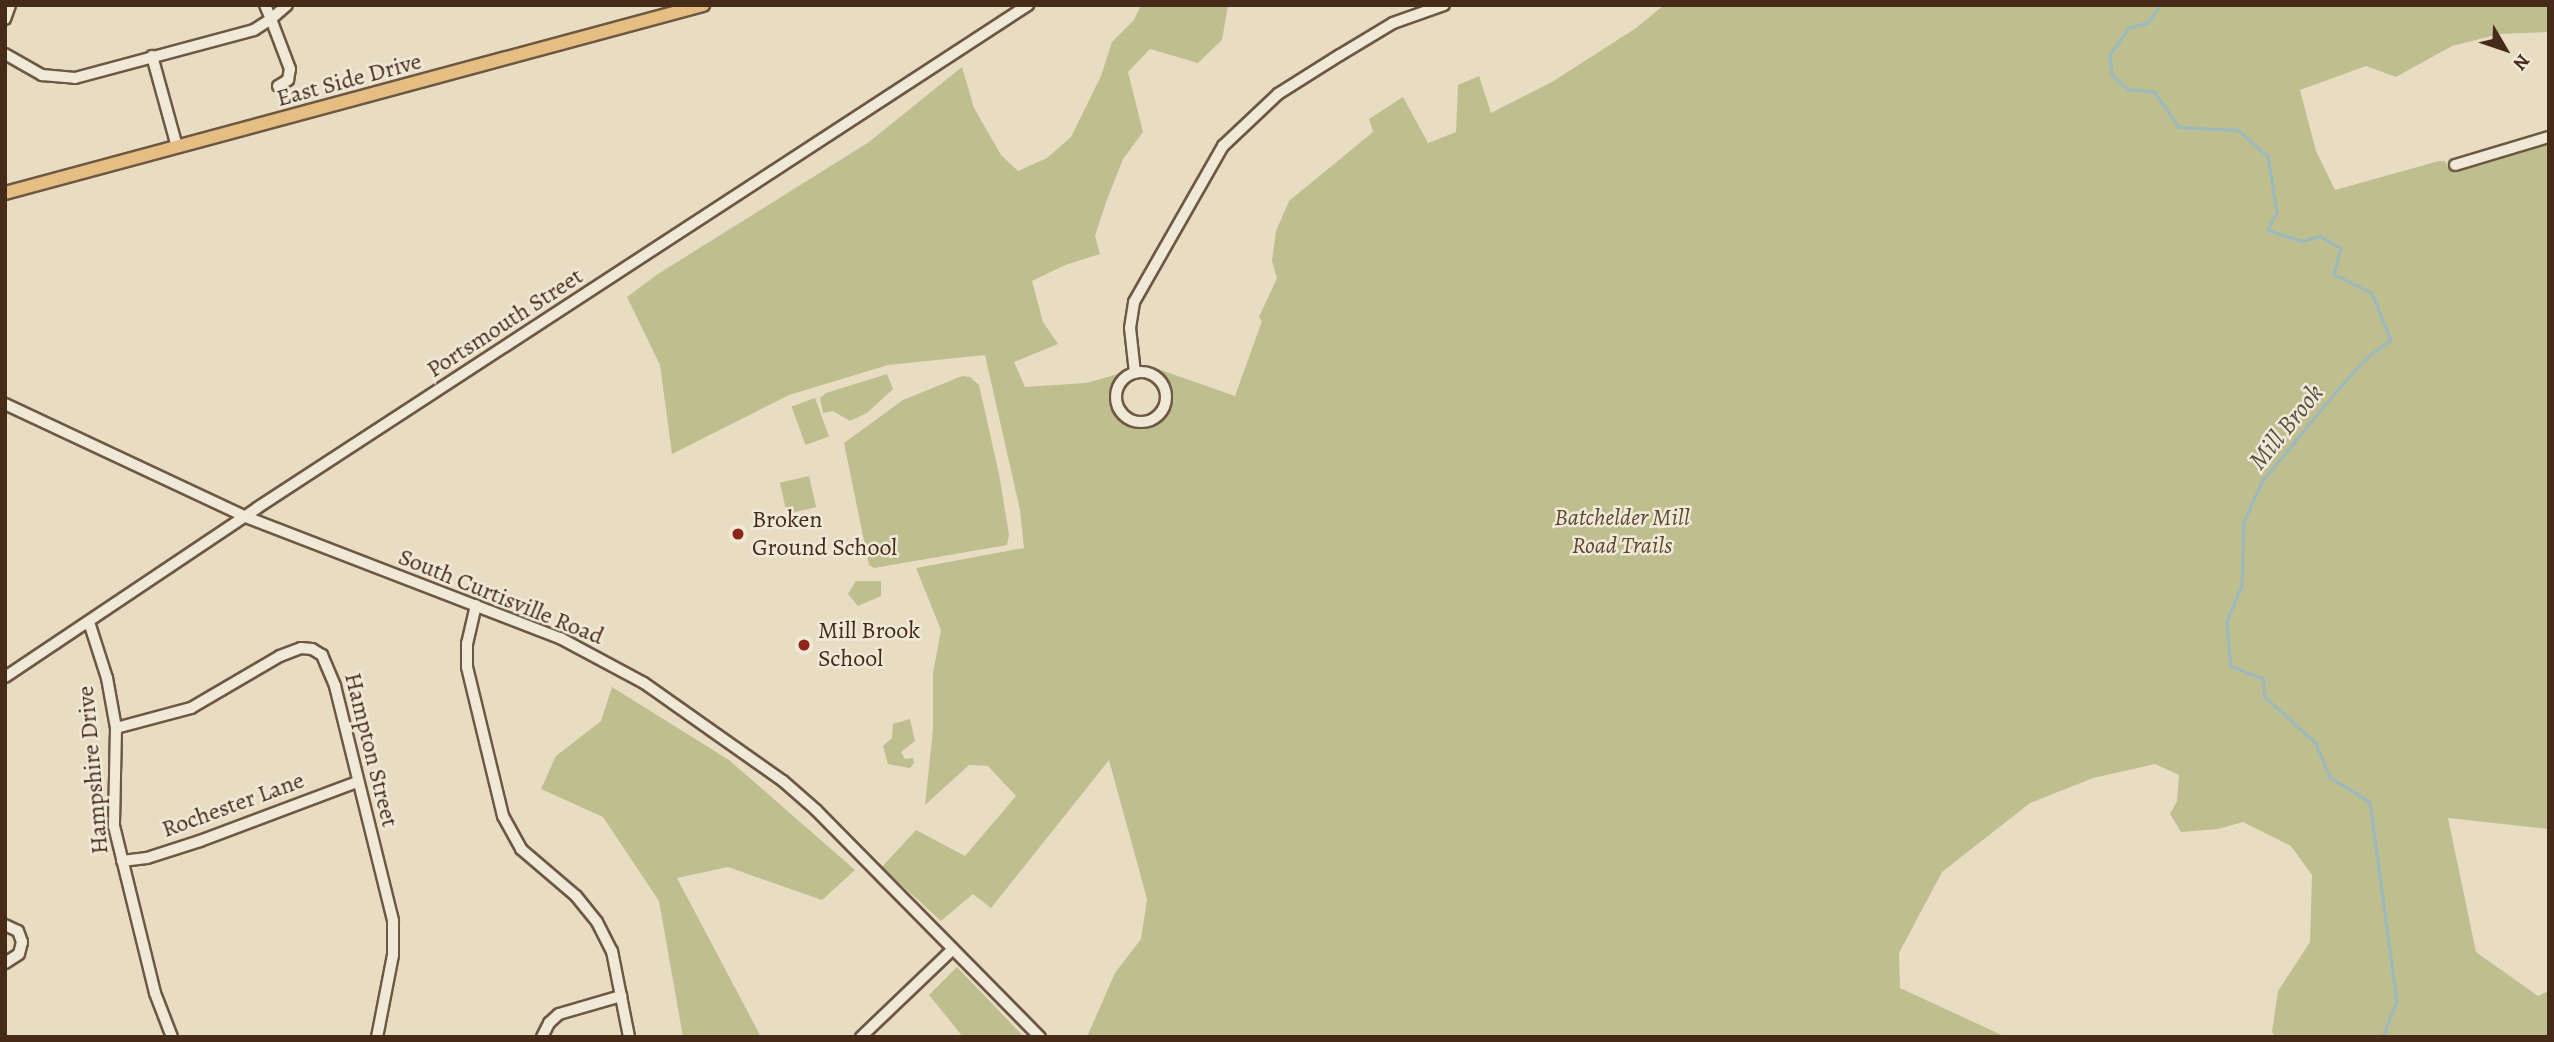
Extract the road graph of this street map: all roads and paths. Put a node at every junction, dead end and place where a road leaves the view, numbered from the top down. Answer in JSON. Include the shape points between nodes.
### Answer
{"nodes":[{"id":1,"x":10,"y":5,"type":"edge"},
{"id":2,"x":265,"y":5,"type":"edge"},
{"id":3,"x":287,"y":5,"type":"edge"},
{"id":4,"x":703,"y":5,"type":"edge"},
{"id":5,"x":1028,"y":5,"type":"edge"},
{"id":6,"x":1444,"y":5,"type":"edge"},
{"id":7,"x":684,"y":8,"type":"edge"},
{"id":8,"x":5,"y":19,"type":"edge"},
{"id":9,"x":271,"y":19,"type":"junction"},
{"id":10,"x":5,"y":54,"type":"edge"},
{"id":11,"x":152,"y":56,"type":"junction"},
{"id":12,"x":278,"y":86,"type":"dead end"},
{"id":13,"x":2549,"y":136,"type":"edge"},
{"id":14,"x":177,"y":147,"type":"junction"},
{"id":15,"x":2455,"y":165,"type":"dead end"},
{"id":16,"x":5,"y":193,"type":"edge"},
{"id":17,"x":1135,"y":373,"type":"junction"},
{"id":18,"x":5,"y":404,"type":"edge"},
{"id":19,"x":246,"y":517,"type":"junction"},
{"id":20,"x":476,"y":605,"type":"junction"},
{"id":21,"x":89,"y":622,"type":"junction"},
{"id":22,"x":5,"y":677,"type":"edge"},
{"id":23,"x":116,"y":727,"type":"junction"},
{"id":24,"x":357,"y":782,"type":"junction"},
{"id":25,"x":122,"y":861,"type":"junction"},
{"id":26,"x":5,"y":925,"type":"edge"},
{"id":27,"x":952,"y":950,"type":"junction"},
{"id":28,"x":5,"y":963,"type":"edge"},
{"id":29,"x":621,"y":996,"type":"junction"},
{"id":30,"x":172,"y":1037,"type":"edge"},
{"id":31,"x":377,"y":1037,"type":"edge"},
{"id":32,"x":542,"y":1037,"type":"edge"},
{"id":33,"x":629,"y":1037,"type":"edge"},
{"id":34,"x":860,"y":1037,"type":"edge"},
{"id":35,"x":1040,"y":1037,"type":"edge"}],
"edges":[{"from":1,"to":8,"type":"street"},
{"from":2,"to":9,"type":"street"},
{"from":3,"to":9,"type":"street"},
{"from":4,"to":7,"type":"main road","name":"East Side Drive"},
{"from":5,"to":19,"type":"street","name":"Portsmouth Street"},
{"from":6,"to":17,"type":"street","via":[[1393,23],[1278,94],[1223,146],[1137,294],[1130,328]]},
{"from":7,"to":14,"type":"main road","name":"East Side Drive"},
{"from":9,"to":11,"type":"street","via":[[254,30]]},
{"from":9,"to":12,"type":"street","via":[[290,69],[288,80]]},
{"from":10,"to":11,"type":"street","via":[[42,75],[62,79]]},
{"from":11,"to":14,"type":"street"},
{"from":13,"to":15,"type":"street"},
{"from":14,"to":16,"type":"main road","name":"East Side Drive"},
{"from":17,"to":17,"type":"street","via":[[1119,386],[1118,407],[1133,421],[1147,422],[1163,409],[1166,395],[1156,377]]},
{"from":18,"to":19,"type":"street","name":"South Curtisville Road"},
{"from":19,"to":20,"type":"street","name":"South Curtisville Road"},
{"from":19,"to":21,"type":"street","name":"Portsmouth Street"},
{"from":20,"to":27,"type":"street","name":"South Curtisville Road","via":[[559,638],[643,683],[782,781],[865,858]]},
{"from":20,"to":29,"type":"street","via":[[467,667],[503,816],[521,849],[576,896],[597,922],[612,951]]},
{"from":21,"to":22,"type":"street","name":"Portsmouth Street"},
{"from":21,"to":23,"type":"street","name":"Hampshire Drive"},
{"from":23,"to":24,"type":"street","name":"Hampton Street","via":[[191,708],[280,656],[312,649],[328,664]]},
{"from":23,"to":25,"type":"street","name":"Hampshire Drive","via":[[114,826]]},
{"from":24,"to":25,"type":"street","name":"Rochester Lane","via":[[200,841]]},
{"from":24,"to":31,"type":"street","name":"Hampton Street","via":[[393,928],[393,955]]},
{"from":25,"to":30,"type":"street","name":"Hampshire Drive","via":[[155,993]]},
{"from":26,"to":28,"type":"street","via":[[18,931],[22,942],[19,954]]},
{"from":27,"to":34,"type":"street"},
{"from":27,"to":35,"type":"street","name":"South Curtisville Road"},
{"from":29,"to":32,"type":"street","via":[[559,1014]]},
{"from":29,"to":33,"type":"street"}]}
